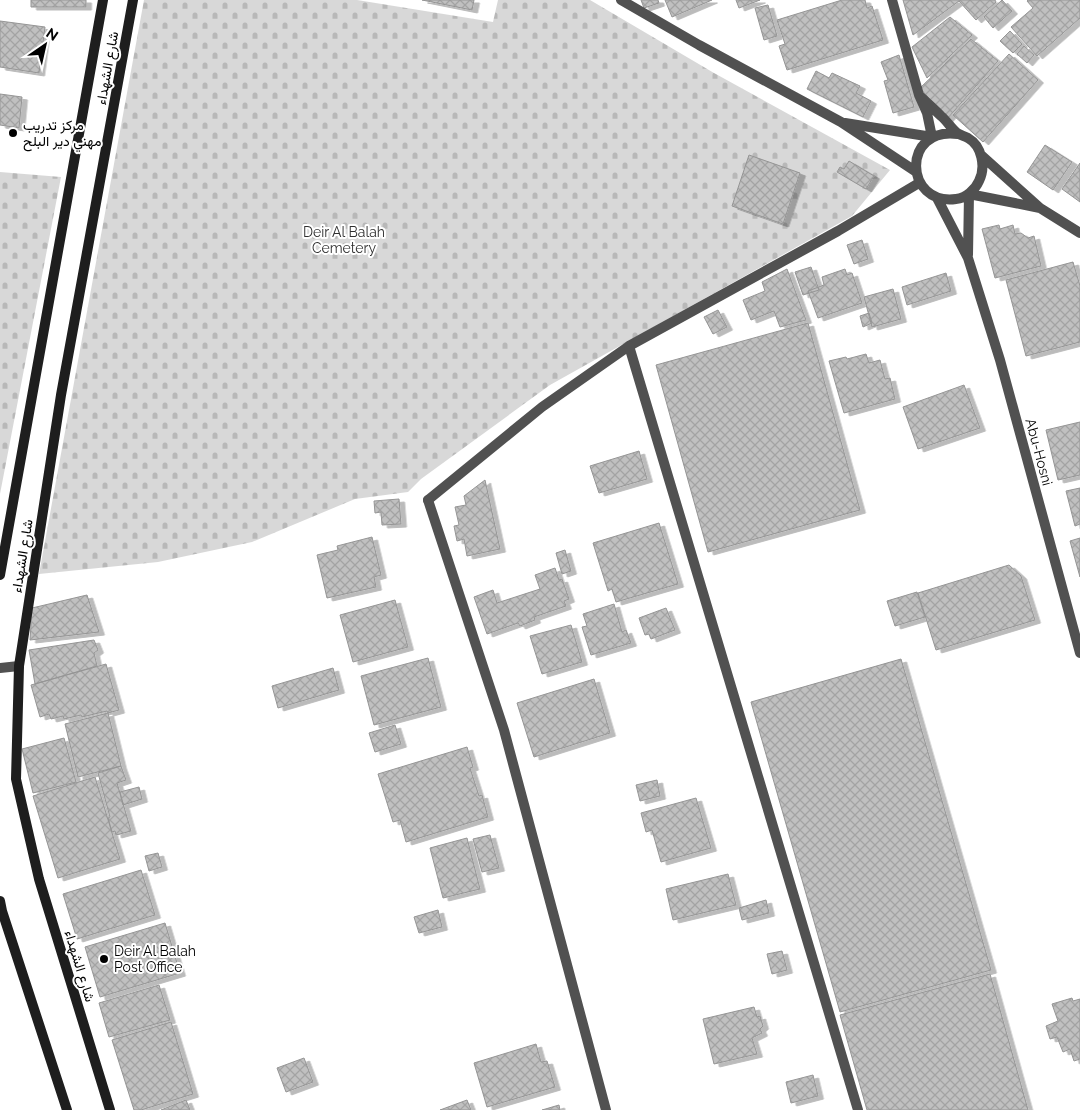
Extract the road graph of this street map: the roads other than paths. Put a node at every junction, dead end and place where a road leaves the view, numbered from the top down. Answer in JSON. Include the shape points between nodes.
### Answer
{"nodes":[{"id":1,"x":103,"y":0,"type":"edge"},
{"id":2,"x":133,"y":0,"type":"edge"},
{"id":3,"x":621,"y":0,"type":"edge"},
{"id":4,"x":892,"y":0,"type":"edge"},
{"id":5,"x":919,"y":95,"type":"junction"},
{"id":6,"x":841,"y":122,"type":"junction"},
{"id":7,"x":958,"y":134,"type":"junction"},
{"id":8,"x":932,"y":137,"type":"junction"},
{"id":9,"x":981,"y":155,"type":"junction"},
{"id":10,"x":916,"y":172,"type":"junction"},
{"id":11,"x":920,"y":182,"type":"junction"},
{"id":12,"x":969,"y":194,"type":"junction"},
{"id":13,"x":937,"y":198,"type":"junction"},
{"id":14,"x":1040,"y":208,"type":"junction"},
{"id":15,"x":1080,"y":233,"type":"edge"},
{"id":16,"x":968,"y":258,"type":"junction"},
{"id":17,"x":629,"y":346,"type":"junction"},
{"id":18,"x":0,"y":575,"type":"edge"},
{"id":19,"x":1080,"y":653,"type":"edge"},
{"id":20,"x":19,"y":666,"type":"junction"},
{"id":21,"x":0,"y":668,"type":"edge"},
{"id":22,"x":0,"y":900,"type":"edge"},
{"id":23,"x":67,"y":1110,"type":"edge"},
{"id":24,"x":110,"y":1110,"type":"edge"},
{"id":25,"x":606,"y":1110,"type":"edge"},
{"id":26,"x":858,"y":1110,"type":"edge"}],
"edges":[{"from":1,"to":18,"type":"main road","name":"شارع الشهداء"},
{"from":2,"to":20,"type":"main road","name":"شارع الشهداء","via":[[61,396]]},
{"from":3,"to":6,"type":"street"},
{"from":4,"to":5,"type":"street"},
{"from":5,"to":7,"type":"street"},
{"from":5,"to":8,"type":"street","via":[[928,113]]},
{"from":6,"to":8,"type":"street"},
{"from":6,"to":10,"type":"street"},
{"from":7,"to":8,"type":"street","via":[[947,132]]},
{"from":7,"to":9,"type":"street","via":[[976,145]]},
{"from":8,"to":10,"type":"street","via":[[919,149]]},
{"from":9,"to":12,"type":"street","via":[[982,176]]},
{"from":9,"to":14,"type":"street"},
{"from":10,"to":11,"type":"street","name":"Abu-Hosni"},
{"from":11,"to":13,"type":"street","name":"Abu-Hosni","via":[[926,192]]},
{"from":11,"to":17,"type":"street"},
{"from":12,"to":13,"type":"street","via":[[959,199]]},
{"from":12,"to":14,"type":"street"},
{"from":12,"to":16,"type":"street","name":"Abu-Hosni"},
{"from":13,"to":16,"type":"street","name":"Abu-Hosni"},
{"from":14,"to":15,"type":"street"},
{"from":16,"to":19,"type":"street","name":"Abu-Hosni","via":[[1000,360]]},
{"from":17,"to":25,"type":"street","via":[[542,407],[428,500],[504,730]]},
{"from":17,"to":26,"type":"street"},
{"from":20,"to":21,"type":"street"},
{"from":20,"to":24,"type":"main road","name":"شارع الشهداء","via":[[16,779],[39,879]]},
{"from":22,"to":23,"type":"main road"}]}
